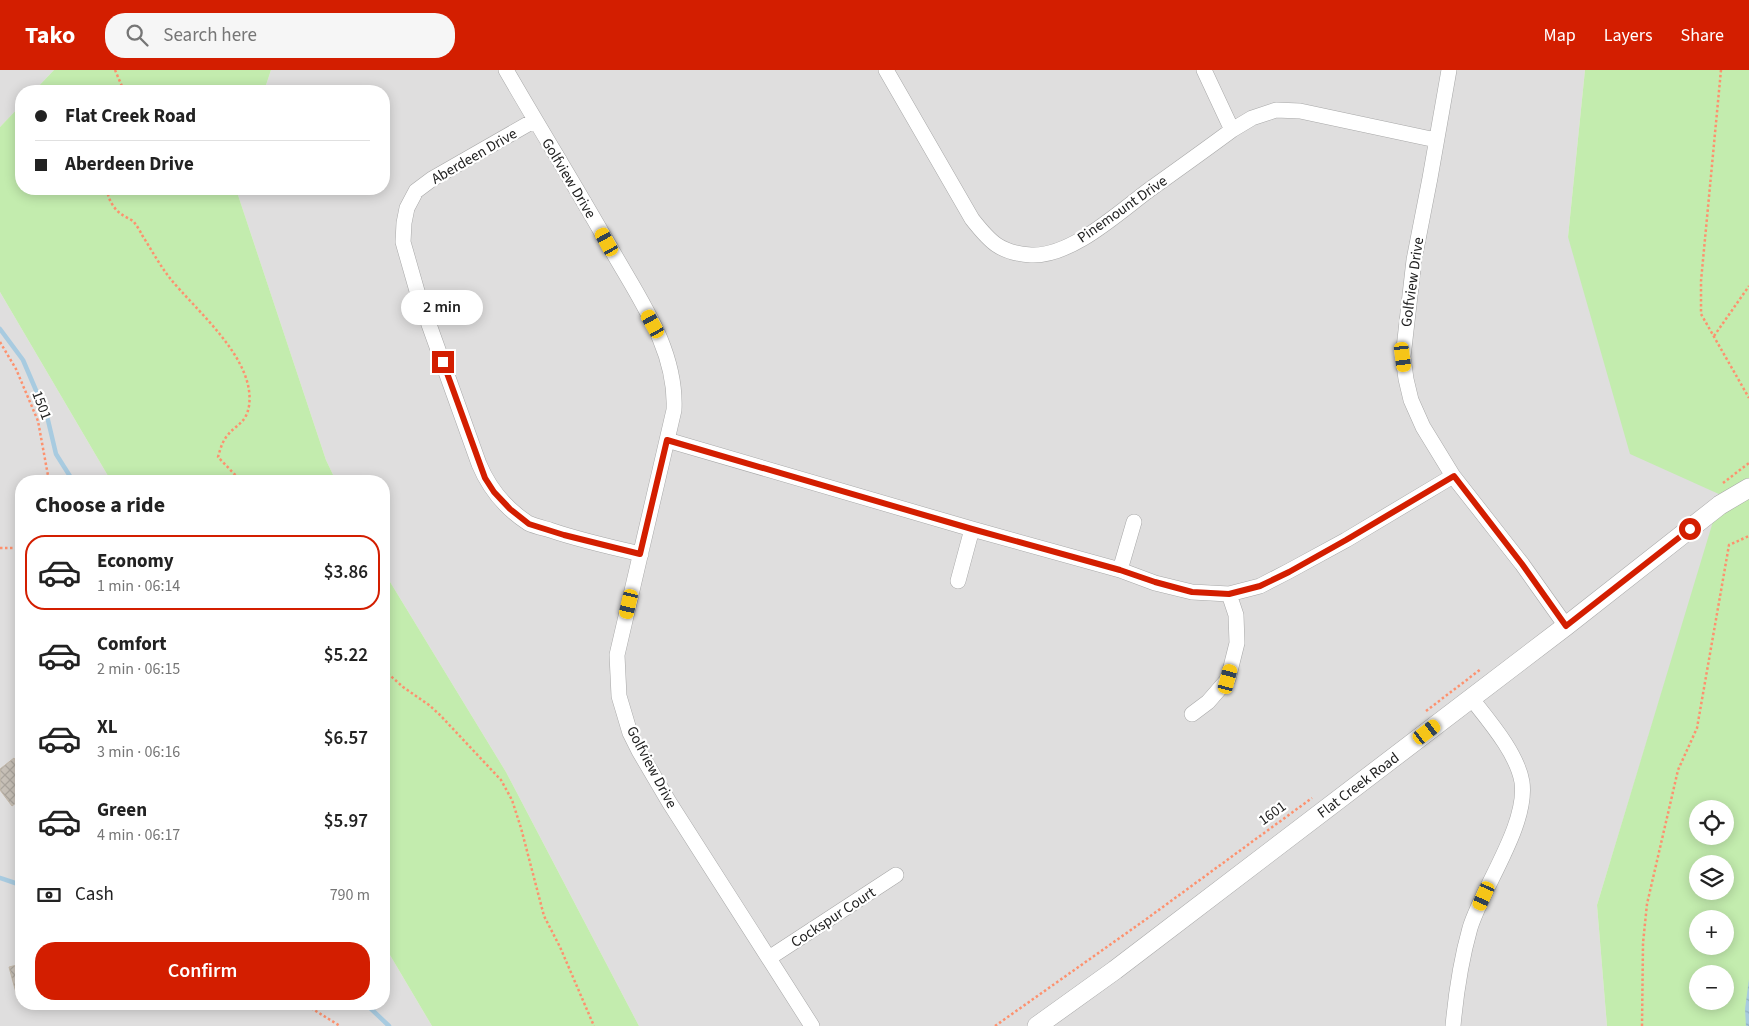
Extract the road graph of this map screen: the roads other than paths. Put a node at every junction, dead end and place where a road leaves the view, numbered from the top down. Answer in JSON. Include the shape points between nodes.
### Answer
{"nodes":[{"id":1,"x":506,"y":70,"type":"edge"},
{"id":2,"x":886,"y":70,"type":"edge"},
{"id":3,"x":1204,"y":70,"type":"edge"},
{"id":4,"x":1449,"y":70,"type":"edge"},
{"id":5,"x":535,"y":120,"type":"junction"},
{"id":6,"x":1232,"y":130,"type":"junction"},
{"id":7,"x":1436,"y":140,"type":"junction"},
{"id":8,"x":667,"y":440,"type":"junction"},
{"id":9,"x":1454,"y":476,"type":"junction"},
{"id":10,"x":1749,"y":488,"type":"edge"},
{"id":11,"x":1134,"y":522,"type":"dead end"},
{"id":12,"x":972,"y":529,"type":"junction"},
{"id":13,"x":640,"y":554,"type":"junction"},
{"id":14,"x":1120,"y":570,"type":"junction"},
{"id":15,"x":958,"y":580,"type":"dead end"},
{"id":16,"x":1229,"y":594,"type":"junction"},
{"id":17,"x":1566,"y":626,"type":"junction"},
{"id":18,"x":1471,"y":698,"type":"junction"},
{"id":19,"x":1192,"y":714,"type":"dead end"},
{"id":20,"x":896,"y":875,"type":"dead end"},
{"id":21,"x":769,"y":958,"type":"junction"},
{"id":22,"x":812,"y":1026,"type":"edge"},
{"id":23,"x":1037,"y":1026,"type":"edge"},
{"id":24,"x":1453,"y":1026,"type":"edge"}],
"edges":[{"from":1,"to":5,"type":"street","name":"Golfview Drive"},
{"from":2,"to":6,"type":"street","name":"Pinemount Drive","via":[[972,219],[988,239],[1006,250],[1032,255],[1054,252],[1091,233]]},
{"from":3,"to":6,"type":"street"},
{"from":4,"to":7,"type":"street","name":"Golfview Drive"},
{"from":5,"to":8,"type":"street","name":"Golfview Drive","via":[[663,345],[673,377],[675,398]]},
{"from":5,"to":13,"type":"street","name":"Aberdeen Drive","via":[[416,191],[407,208],[403,242],[417,291],[479,464],[494,492],[529,524]]},
{"from":6,"to":7,"type":"street","name":"Pinemount Drive","via":[[1252,118],[1276,110],[1300,111]]},
{"from":7,"to":9,"type":"street","name":"Golfview Drive","via":[[1414,260],[1403,357],[1411,400],[1423,427]]},
{"from":8,"to":12,"type":"street"},
{"from":8,"to":13,"type":"street","name":"Golfview Drive"},
{"from":9,"to":16,"type":"street","via":[[1289,572],[1260,586]]},
{"from":9,"to":17,"type":"street","name":"Golfview Drive"},
{"from":10,"to":17,"type":"street","name":"Flat Creek Road","via":[[1720,505]]},
{"from":11,"to":14,"type":"street"},
{"from":12,"to":14,"type":"street"},
{"from":12,"to":15,"type":"street"},
{"from":13,"to":21,"type":"street","name":"Golfview Drive","via":[[618,655],[619,696],[630,732],[669,802]]},
{"from":14,"to":16,"type":"street","via":[[1192,592]]},
{"from":16,"to":19,"type":"street","via":[[1236,615],[1237,644],[1228,679],[1208,702]]},
{"from":17,"to":18,"type":"street","name":"Flat Creek Road"},
{"from":18,"to":23,"type":"street","name":"Flat Creek Road"},
{"from":18,"to":24,"type":"street","via":[[1515,760],[1522,783],[1522,805],[1470,927]]},
{"from":20,"to":21,"type":"street","name":"Cockspur Court"},
{"from":21,"to":22,"type":"street","name":"Golfview Drive"}]}
